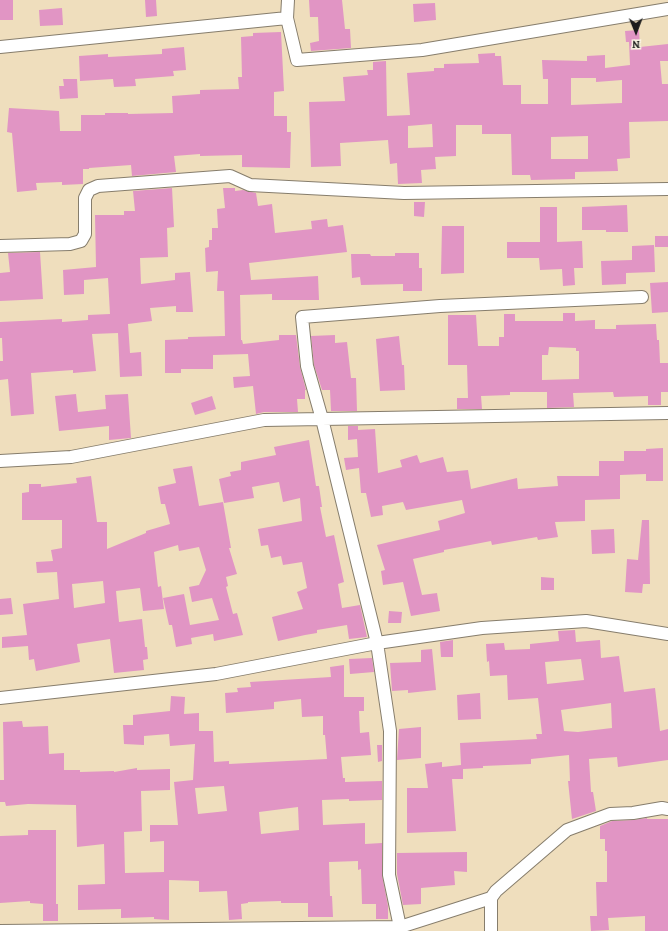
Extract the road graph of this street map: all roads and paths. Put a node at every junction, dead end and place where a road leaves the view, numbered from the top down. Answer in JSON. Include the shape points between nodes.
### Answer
{"nodes":[{"id":1,"x":288,"y":0,"type":"edge"},
{"id":2,"x":668,"y":8,"type":"edge"},
{"id":3,"x":287,"y":18,"type":"junction"},
{"id":4,"x":0,"y":47,"type":"edge"},
{"id":5,"x":668,"y":189,"type":"edge"},
{"id":6,"x":0,"y":246,"type":"edge"},
{"id":7,"x":642,"y":297,"type":"dead end"},
{"id":8,"x":668,"y":413,"type":"edge"},
{"id":9,"x":322,"y":419,"type":"junction"},
{"id":10,"x":0,"y":461,"type":"edge"},
{"id":11,"x":668,"y":634,"type":"edge"},
{"id":12,"x":377,"y":643,"type":"junction"},
{"id":13,"x":0,"y":698,"type":"edge"},
{"id":14,"x":668,"y":808,"type":"edge"},
{"id":15,"x":491,"y":898,"type":"junction"},
{"id":16,"x":400,"y":927,"type":"junction"},
{"id":17,"x":0,"y":931,"type":"edge"},
{"id":18,"x":491,"y":931,"type":"edge"}],
"edges":[{"from":1,"to":3,"type":"street"},
{"from":2,"to":3,"type":"street","via":[[422,50],[297,60]]},
{"from":3,"to":4,"type":"street"},
{"from":5,"to":6,"type":"street","via":[[404,193],[250,185],[230,176],[98,186],[89,190],[85,198],[85,234],[81,241],[70,244]]},
{"from":7,"to":9,"type":"street","via":[[440,306],[302,317],[307,366]]},
{"from":8,"to":9,"type":"street"},
{"from":9,"to":10,"type":"street","via":[[264,420],[70,457]]},
{"from":9,"to":12,"type":"street"},
{"from":11,"to":12,"type":"street","via":[[586,621],[482,628]]},
{"from":12,"to":13,"type":"street","via":[[216,674]]},
{"from":12,"to":16,"type":"street","via":[[390,731],[389,875]]},
{"from":14,"to":15,"type":"street","via":[[633,814],[610,814],[567,830]]},
{"from":15,"to":16,"type":"street"},
{"from":15,"to":18,"type":"street"},
{"from":16,"to":17,"type":"street"}]}
